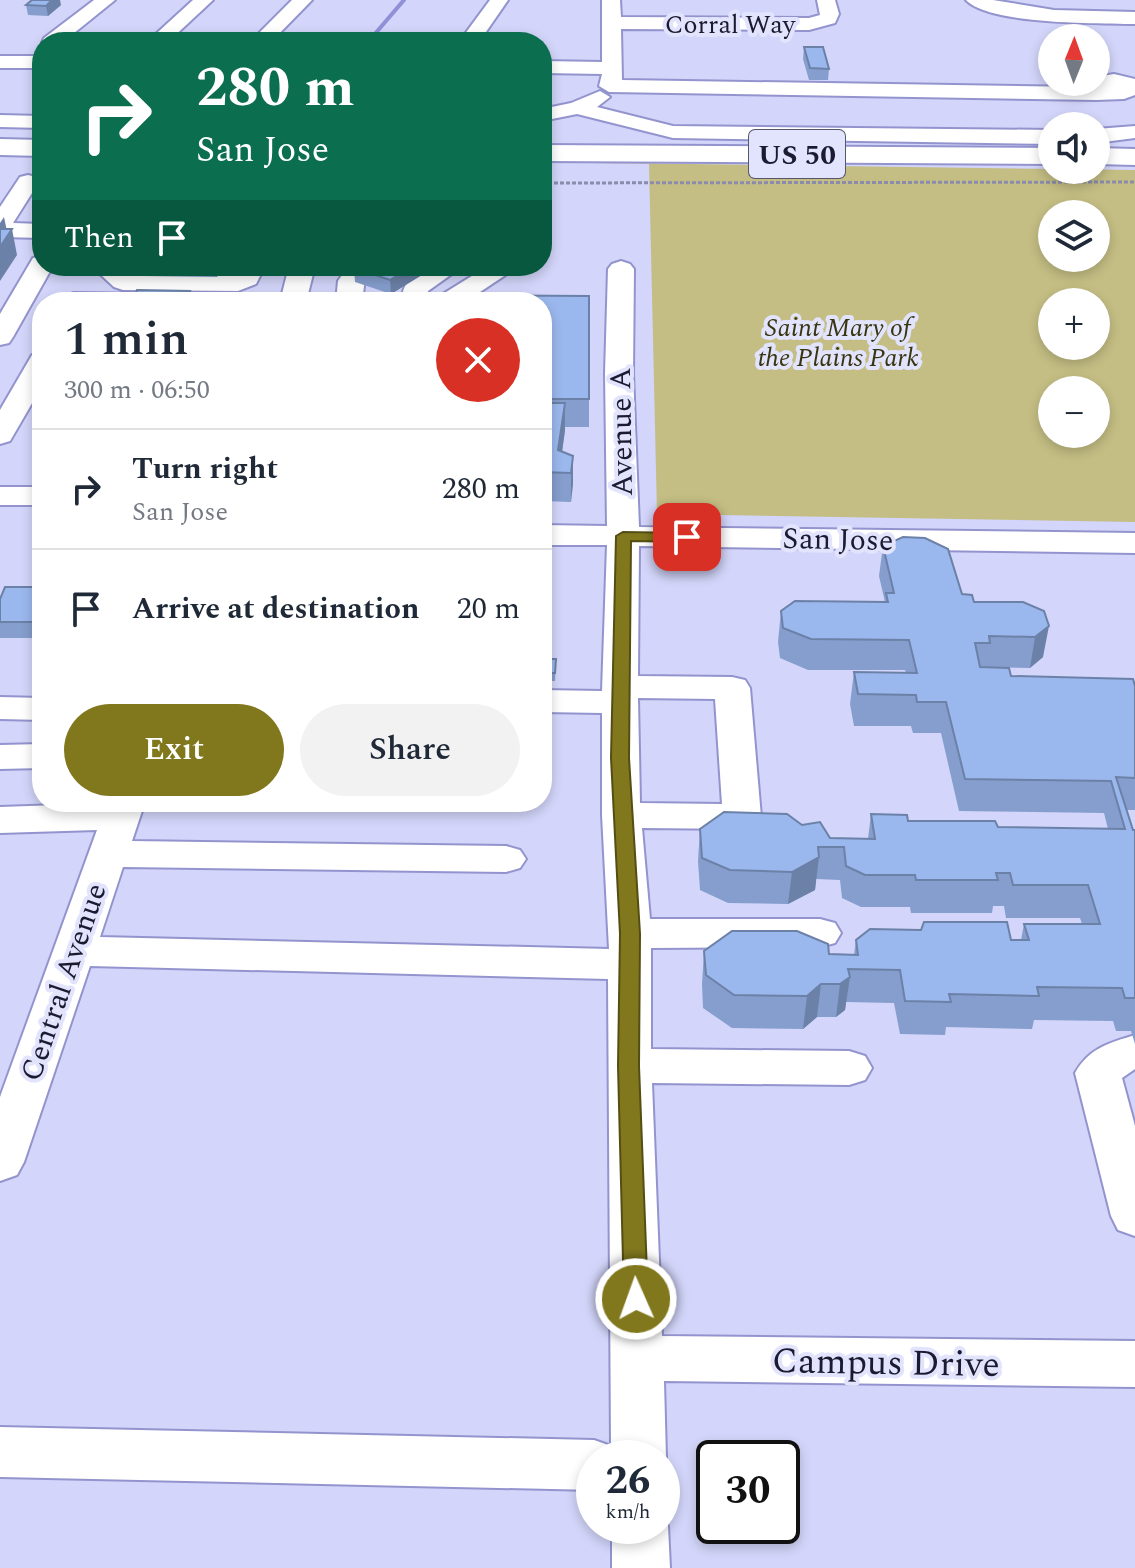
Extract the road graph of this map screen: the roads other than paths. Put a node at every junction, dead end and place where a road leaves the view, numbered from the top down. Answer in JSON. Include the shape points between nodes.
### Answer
{"nodes":[{"id":1,"x":106,"y":0,"type":"edge"},
{"id":2,"x":204,"y":0,"type":"edge"},
{"id":3,"x":303,"y":0,"type":"edge"},
{"id":4,"x":499,"y":0,"type":"edge"},
{"id":5,"x":611,"y":0,"type":"edge"},
{"id":6,"x":826,"y":0,"type":"edge"},
{"id":7,"x":975,"y":0,"type":"edge"},
{"id":8,"x":1135,"y":18,"type":"edge"},
{"id":9,"x":611,"y":23,"type":"junction"},
{"id":10,"x":64,"y":32,"type":"edge"},
{"id":11,"x":168,"y":32,"type":"edge"},
{"id":12,"x":270,"y":32,"type":"edge"},
{"id":13,"x":476,"y":32,"type":"edge"},
{"id":14,"x":0,"y":62,"type":"edge"},
{"id":15,"x":32,"y":62,"type":"edge"},
{"id":16,"x":552,"y":70,"type":"edge"},
{"id":17,"x":606,"y":84,"type":"junction"},
{"id":18,"x":1038,"y":93,"type":"edge"},
{"id":19,"x":577,"y":108,"type":"junction"},
{"id":20,"x":552,"y":113,"type":"edge"},
{"id":21,"x":0,"y":121,"type":"edge"},
{"id":22,"x":32,"y":122,"type":"edge"},
{"id":23,"x":1135,"y":132,"type":"edge"},
{"id":24,"x":719,"y":134,"type":"junction"},
{"id":25,"x":1110,"y":135,"type":"edge"},
{"id":26,"x":1038,"y":143,"type":"edge"},
{"id":27,"x":1038,"y":143,"type":"edge"},
{"id":28,"x":0,"y":147,"type":"edge"},
{"id":29,"x":32,"y":148,"type":"edge"},
{"id":30,"x":552,"y":153,"type":"edge"},
{"id":31,"x":1110,"y":156,"type":"edge"},
{"id":32,"x":1135,"y":157,"type":"edge"},
{"id":33,"x":0,"y":179,"type":"edge"},
{"id":34,"x":32,"y":184,"type":"edge"},
{"id":35,"x":32,"y":188,"type":"edge"},
{"id":36,"x":0,"y":228,"type":"edge"},
{"id":37,"x":32,"y":230,"type":"edge"},
{"id":38,"x":621,"y":269,"type":"dead end"},
{"id":39,"x":35,"y":276,"type":"edge"},
{"id":40,"x":116,"y":276,"type":"edge"},
{"id":41,"x":434,"y":276,"type":"edge"},
{"id":42,"x":490,"y":276,"type":"edge"},
{"id":43,"x":239,"y":288,"type":"edge"},
{"id":44,"x":192,"y":292,"type":"edge"},
{"id":45,"x":415,"y":292,"type":"edge"},
{"id":46,"x":463,"y":292,"type":"edge"},
{"id":47,"x":0,"y":337,"type":"edge"},
{"id":48,"x":23,"y":391,"type":"edge"},
{"id":49,"x":0,"y":435,"type":"edge"},
{"id":50,"x":32,"y":490,"type":"edge"},
{"id":51,"x":0,"y":496,"type":"edge"},
{"id":52,"x":552,"y":535,"type":"edge"},
{"id":53,"x":623,"y":536,"type":"junction"},
{"id":54,"x":1135,"y":543,"type":"edge"},
{"id":55,"x":620,"y":694,"type":"junction"},
{"id":56,"x":552,"y":700,"type":"edge"},
{"id":57,"x":0,"y":708,"type":"edge"},
{"id":58,"x":32,"y":709,"type":"edge"},
{"id":59,"x":32,"y":756,"type":"edge"},
{"id":60,"x":0,"y":757,"type":"edge"},
{"id":61,"x":621,"y":815,"type":"junction"},
{"id":62,"x":0,"y":820,"type":"edge"},
{"id":63,"x":118,"y":824,"type":"edge"},
{"id":64,"x":506,"y":859,"type":"dead end"},
{"id":65,"x":820,"y":933,"type":"dead end"},
{"id":66,"x":630,"y":949,"type":"junction"},
{"id":67,"x":74,"y":951,"type":"junction"},
{"id":68,"x":1135,"y":1052,"type":"edge"},
{"id":69,"x":629,"y":1066,"type":"junction"},
{"id":70,"x":849,"y":1068,"type":"dead end"},
{"id":71,"x":14,"y":1084,"type":"edge"},
{"id":72,"x":0,"y":1162,"type":"edge"},
{"id":73,"x":1135,"y":1216,"type":"edge"},
{"id":74,"x":638,"y":1358,"type":"junction"},
{"id":75,"x":1135,"y":1364,"type":"edge"},
{"id":76,"x":639,"y":1440,"type":"edge"},
{"id":77,"x":0,"y":1452,"type":"edge"},
{"id":78,"x":576,"y":1465,"type":"edge"},
{"id":79,"x":640,"y":1544,"type":"edge"},
{"id":80,"x":641,"y":1568,"type":"edge"}],
"edges":[{"from":1,"to":10,"type":"street"},
{"from":2,"to":11,"type":"street"},
{"from":3,"to":12,"type":"street"},
{"from":4,"to":13,"type":"street"},
{"from":5,"to":9,"type":"street"},
{"from":6,"to":9,"type":"street","name":"Corral Way","via":[[828,19],[809,24]]},
{"from":7,"to":8,"type":"street","via":[[1042,14]]},
{"from":9,"to":17,"type":"street"},
{"from":14,"to":15,"type":"street"},
{"from":16,"to":17,"type":"street"},
{"from":17,"to":18,"type":"street"},
{"from":17,"to":19,"type":"street"},
{"from":17,"to":24,"type":"street","via":[[721,98]]},
{"from":19,"to":20,"type":"street"},
{"from":19,"to":24,"type":"street","via":[[673,132]]},
{"from":21,"to":22,"type":"street"},
{"from":23,"to":25,"type":"street"},
{"from":24,"to":26,"type":"street"},
{"from":27,"to":30,"type":"highway","number":"US 50"},
{"from":28,"to":29,"type":"highway"},
{"from":31,"to":32,"type":"highway"},
{"from":33,"to":34,"type":"street"},
{"from":35,"to":36,"type":"street"},
{"from":36,"to":37,"type":"street"},
{"from":38,"to":53,"type":"street","name":"Avenue A"},
{"from":39,"to":47,"type":"street"},
{"from":40,"to":43,"type":"street","via":[[123,282]]},
{"from":41,"to":45,"type":"street"},
{"from":42,"to":46,"type":"street"},
{"from":43,"to":44,"type":"street"},
{"from":48,"to":49,"type":"street"},
{"from":50,"to":51,"type":"street"},
{"from":52,"to":53,"type":"street","name":"San Jose"},
{"from":53,"to":54,"type":"street","name":"San Jose"},
{"from":53,"to":55,"type":"street","name":"Avenue A"},
{"from":55,"to":56,"type":"street"},
{"from":55,"to":61,"type":"street","name":"Avenue A"},
{"from":55,"to":61,"type":"street","via":[[732,688],[742,817]]},
{"from":57,"to":58,"type":"street"},
{"from":59,"to":60,"type":"street"},
{"from":61,"to":66,"type":"street","name":"Avenue A"},
{"from":62,"to":63,"type":"street"},
{"from":63,"to":64,"type":"street"},
{"from":63,"to":67,"type":"street","name":"Central Avenue"},
{"from":65,"to":66,"type":"street"},
{"from":66,"to":67,"type":"street"},
{"from":66,"to":69,"type":"street","name":"Avenue A"},
{"from":67,"to":71,"type":"street","name":"Central Avenue"},
{"from":68,"to":73,"type":"street","via":[[1115,1058],[1098,1073]]},
{"from":69,"to":70,"type":"street"},
{"from":69,"to":74,"type":"street","name":"Avenue A"},
{"from":71,"to":72,"type":"street","name":"Central Avenue"},
{"from":74,"to":75,"type":"street","name":"Campus Drive"},
{"from":74,"to":76,"type":"street","name":"Avenue A"},
{"from":77,"to":78,"type":"street"},
{"from":79,"to":80,"type":"street"}]}
